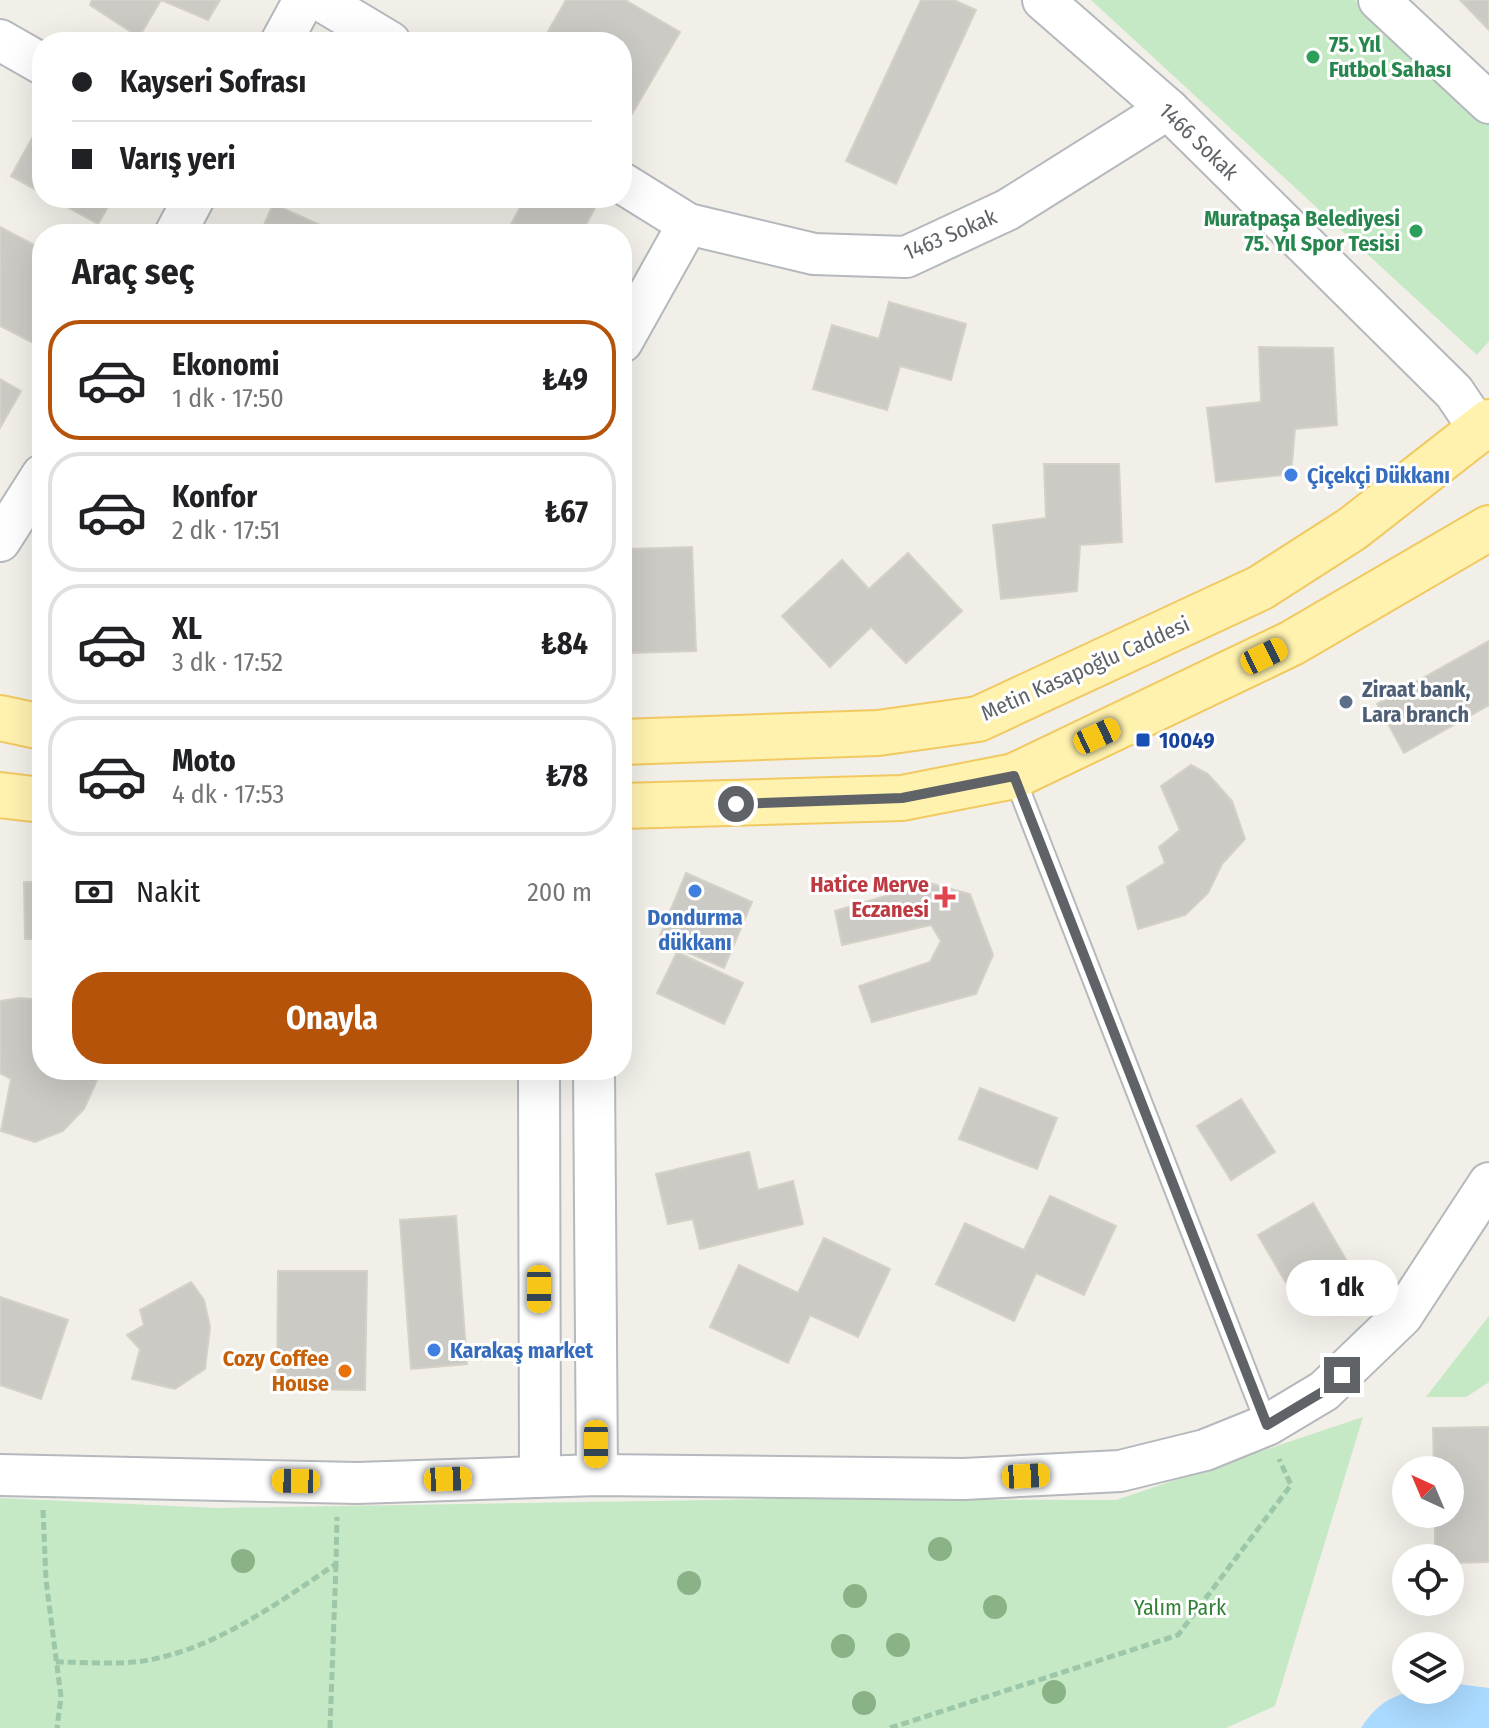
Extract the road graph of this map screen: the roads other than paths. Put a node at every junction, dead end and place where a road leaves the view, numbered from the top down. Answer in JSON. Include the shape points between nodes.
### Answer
{"nodes":[{"id":1,"x":304,"y":0,"type":"edge"},
{"id":2,"x":320,"y":0,"type":"edge"},
{"id":3,"x":1043,"y":0,"type":"edge"},
{"id":4,"x":1379,"y":0,"type":"edge"},
{"id":5,"x":286,"y":32,"type":"edge"},
{"id":6,"x":373,"y":32,"type":"edge"},
{"id":7,"x":0,"y":40,"type":"edge"},
{"id":8,"x":32,"y":58,"type":"edge"},
{"id":9,"x":1489,"y":103,"type":"edge"},
{"id":10,"x":1168,"y":109,"type":"junction"},
{"id":11,"x":632,"y":189,"type":"edge"},
{"id":12,"x":688,"y":224,"type":"junction"},
{"id":13,"x":632,"y":324,"type":"edge"},
{"id":14,"x":1484,"y":425,"type":"edge"},
{"id":15,"x":32,"y":491,"type":"edge"},
{"id":16,"x":1489,"y":528,"type":"edge"},
{"id":17,"x":0,"y":541,"type":"edge"},
{"id":18,"x":0,"y":718,"type":"edge"},
{"id":19,"x":32,"y":725,"type":"edge"},
{"id":20,"x":632,"y":742,"type":"edge"},
{"id":21,"x":1014,"y":776,"type":"junction"},
{"id":22,"x":0,"y":795,"type":"edge"},
{"id":23,"x":32,"y":799,"type":"edge"},
{"id":24,"x":632,"y":806,"type":"edge"},
{"id":25,"x":539,"y":1080,"type":"edge"},
{"id":26,"x":594,"y":1080,"type":"edge"},
{"id":27,"x":1489,"y":1183,"type":"edge"},
{"id":28,"x":1267,"y":1425,"type":"junction"},
{"id":29,"x":0,"y":1475,"type":"edge"},
{"id":30,"x":597,"y":1475,"type":"junction"},
{"id":31,"x":540,"y":1476,"type":"junction"}],
"edges":[{"from":1,"to":5,"type":"street"},
{"from":2,"to":6,"type":"street"},
{"from":3,"to":10,"type":"street","name":"1466 Sokak"},
{"from":4,"to":9,"type":"street"},
{"from":7,"to":8,"type":"street"},
{"from":10,"to":12,"type":"street","name":"1463 Sokak","via":[[1007,210],[906,257],[814,254]]},
{"from":10,"to":14,"type":"street","name":"1466 Sokak"},
{"from":11,"to":12,"type":"street","name":"1463 Sokak"},
{"from":12,"to":13,"type":"street"},
{"from":14,"to":20,"type":"main road","name":"Metin Kasapoğlu Caddesi","via":[[1352,529],[1260,588],[978,719],[878,733]]},
{"from":15,"to":17,"type":"street"},
{"from":16,"to":21,"type":"main road","via":[[1292,643]]},
{"from":18,"to":19,"type":"main road"},
{"from":21,"to":24,"type":"main road","via":[[902,798]]},
{"from":21,"to":28,"type":"lane"},
{"from":22,"to":23,"type":"main road"},
{"from":25,"to":31,"type":"street"},
{"from":26,"to":30,"type":"street"},
{"from":27,"to":28,"type":"street","via":[[1402,1316],[1324,1391]]},
{"from":28,"to":30,"type":"street","via":[[1205,1450],[1120,1471],[964,1479]]},
{"from":29,"to":31,"type":"street","via":[[357,1483]]},
{"from":30,"to":31,"type":"street"}]}
